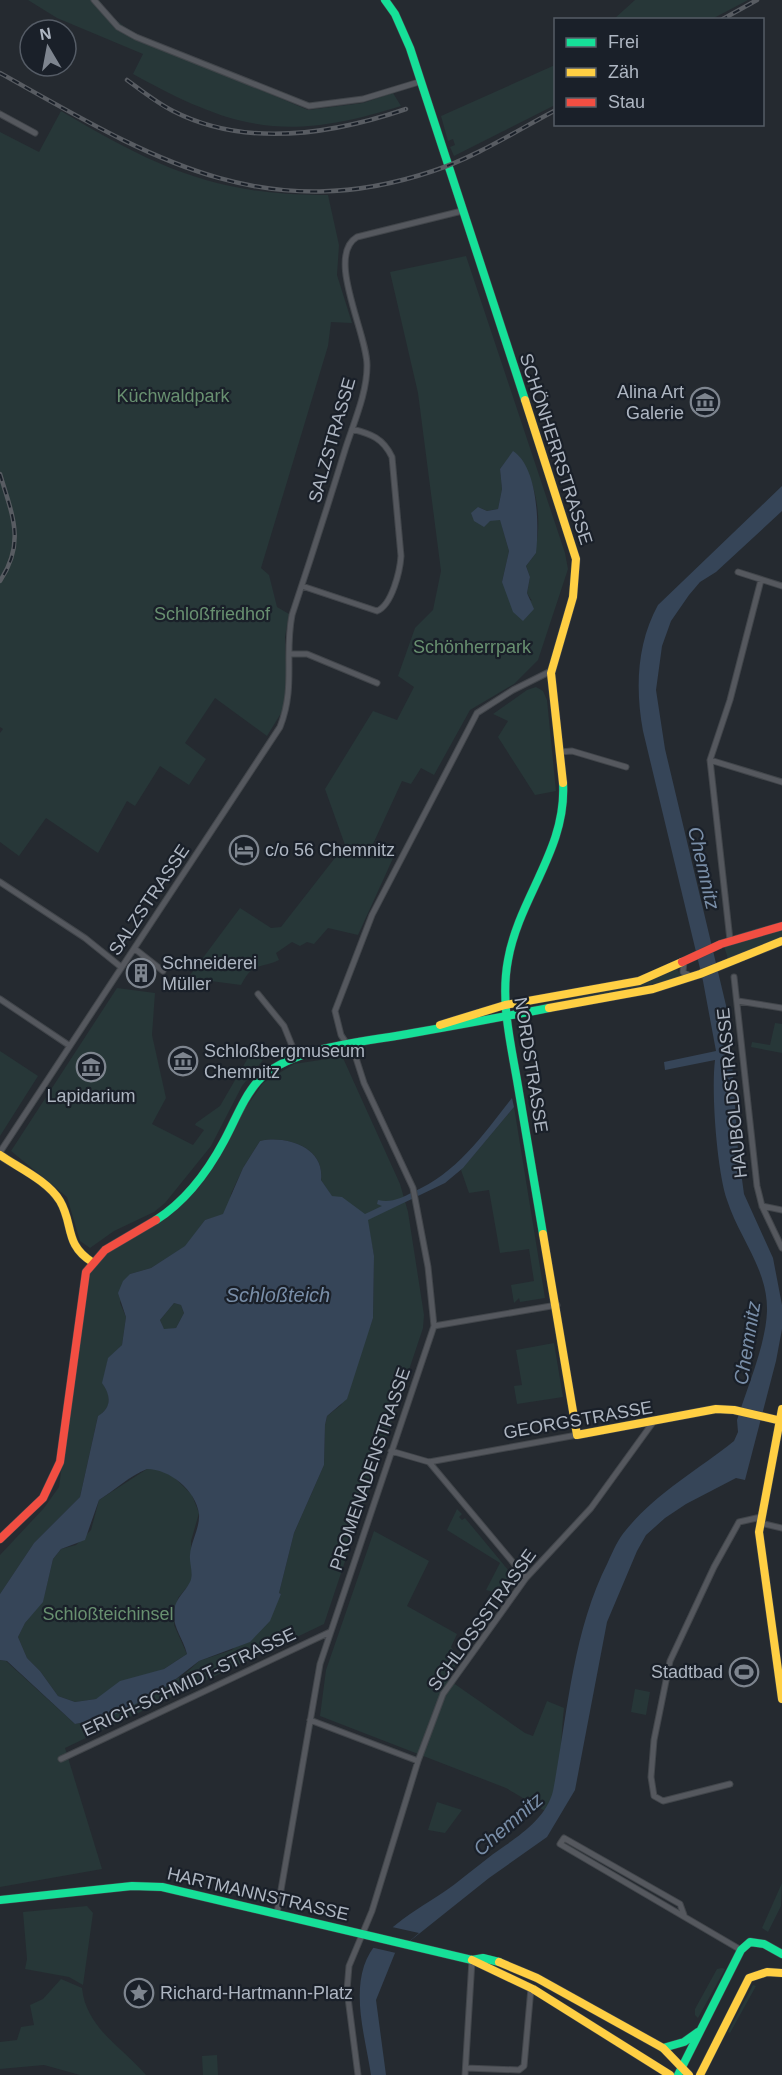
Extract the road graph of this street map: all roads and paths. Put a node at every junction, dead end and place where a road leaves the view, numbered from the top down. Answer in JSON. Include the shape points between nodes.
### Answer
{"nodes":[{"id":1,"x":94,"y":0,"type":"edge"},
{"id":2,"x":385,"y":0,"type":"edge"},
{"id":3,"x":419,"y":82,"type":"junction"},
{"id":4,"x":0,"y":114,"type":"edge"},
{"id":5,"x":35,"y":133,"type":"dead end"},
{"id":6,"x":462,"y":211,"type":"junction"},
{"id":7,"x":352,"y":429,"type":"junction"},
{"id":8,"x":738,"y":572,"type":"dead end"},
{"id":9,"x":761,"y":580,"type":"junction"},
{"id":10,"x":302,"y":586,"type":"junction"},
{"id":11,"x":782,"y":586,"type":"edge"},
{"id":12,"x":289,"y":654,"type":"junction"},
{"id":13,"x":551,"y":672,"type":"junction"},
{"id":14,"x":377,"y":683,"type":"dead end"},
{"id":15,"x":560,"y":752,"type":"junction"},
{"id":16,"x":710,"y":760,"type":"junction"},
{"id":17,"x":626,"y":767,"type":"dead end"},
{"id":18,"x":782,"y":782,"type":"edge"},
{"id":19,"x":0,"y":882,"type":"edge"},
{"id":20,"x":782,"y":926,"type":"edge"},
{"id":21,"x":730,"y":940,"type":"junction"},
{"id":22,"x":782,"y":941,"type":"edge"},
{"id":23,"x":135,"y":949,"type":"junction"},
{"id":24,"x":684,"y":961,"type":"junction"},
{"id":25,"x":121,"y":967,"type":"junction"},
{"id":26,"x":163,"y":971,"type":"dead end"},
{"id":27,"x":696,"y":976,"type":"junction"},
{"id":28,"x":734,"y":977,"type":"dead end"},
{"id":29,"x":258,"y":994,"type":"dead end"},
{"id":30,"x":0,"y":999,"type":"edge"},
{"id":31,"x":738,"y":1000,"type":"junction"},
{"id":32,"x":505,"y":1005,"type":"junction"},
{"id":33,"x":782,"y":1008,"type":"edge"},
{"id":34,"x":506,"y":1017,"type":"junction"},
{"id":35,"x":425,"y":1031,"type":"junction"},
{"id":36,"x":348,"y":1045,"type":"junction"},
{"id":37,"x":70,"y":1046,"type":"junction"},
{"id":38,"x":297,"y":1058,"type":"junction"},
{"id":39,"x":0,"y":1153,"type":"edge"},
{"id":40,"x":762,"y":1206,"type":"junction"},
{"id":41,"x":782,"y":1210,"type":"edge"},
{"id":42,"x":782,"y":1248,"type":"edge"},
{"id":43,"x":92,"y":1262,"type":"junction"},
{"id":44,"x":557,"y":1305,"type":"junction"},
{"id":45,"x":434,"y":1326,"type":"junction"},
{"id":46,"x":782,"y":1409,"type":"edge"},
{"id":47,"x":781,"y":1420,"type":"edge"},
{"id":48,"x":654,"y":1421,"type":"junction"},
{"id":49,"x":577,"y":1435,"type":"junction"},
{"id":50,"x":392,"y":1450,"type":"junction"},
{"id":51,"x":429,"y":1462,"type":"junction"},
{"id":52,"x":760,"y":1520,"type":"junction"},
{"id":53,"x":782,"y":1528,"type":"edge"},
{"id":54,"x":0,"y":1539,"type":"edge"},
{"id":55,"x":526,"y":1578,"type":"junction"},
{"id":56,"x":330,"y":1632,"type":"junction"},
{"id":57,"x":782,"y":1699,"type":"edge"},
{"id":58,"x":310,"y":1720,"type":"junction"},
{"id":59,"x":61,"y":1759,"type":"dead end"},
{"id":60,"x":418,"y":1761,"type":"junction"},
{"id":61,"x":730,"y":1784,"type":"dead end"},
{"id":62,"x":0,"y":1900,"type":"edge"},
{"id":63,"x":277,"y":1913,"type":"junction"},
{"id":64,"x":684,"y":1915,"type":"junction"},
{"id":65,"x":362,"y":1933,"type":"junction"},
{"id":66,"x":741,"y":1950,"type":"junction"},
{"id":67,"x":782,"y":1954,"type":"edge"},
{"id":68,"x":472,"y":1960,"type":"junction"},
{"id":69,"x":782,"y":1973,"type":"edge"},
{"id":70,"x":531,"y":1988,"type":"junction"},
{"id":71,"x":700,"y":2031,"type":"junction"},
{"id":72,"x":663,"y":2048,"type":"junction"},
{"id":73,"x":648,"y":2063,"type":"junction"},
{"id":74,"x":465,"y":2068,"type":"junction"},
{"id":75,"x":680,"y":2071,"type":"edge"},
{"id":76,"x":358,"y":2075,"type":"edge"},
{"id":77,"x":465,"y":2075,"type":"edge"},
{"id":78,"x":657,"y":2075,"type":"edge"},
{"id":79,"x":670,"y":2075,"type":"edge"},
{"id":80,"x":689,"y":2075,"type":"edge"},
{"id":81,"x":700,"y":2075,"type":"edge"}],
"edges":[{"from":1,"to":3,"type":"street","via":[[118,27],[136,37],[309,106],[363,99]]},
{"from":2,"to":3,"type":"main road","name":"SCHÖNHERRSTRASSE","via":[[403,29]]},
{"from":3,"to":6,"type":"main road","name":"SCHÖNHERRSTRASSE"},
{"from":4,"to":5,"type":"street"},
{"from":6,"to":7,"type":"street","name":"SALZSTRASSE","via":[[357,237],[348,245],[345,273],[367,363]]},
{"from":6,"to":13,"type":"main road","name":"SCHÖNHERRSTRASSE","via":[[576,559],[573,600]]},
{"from":7,"to":10,"type":"street","name":"SALZSTRASSE"},
{"from":7,"to":10,"type":"street","via":[[377,437],[392,457],[399,571],[385,605],[377,611]]},
{"from":8,"to":9,"type":"street"},
{"from":9,"to":11,"type":"street"},
{"from":9,"to":16,"type":"street"},
{"from":10,"to":12,"type":"street","name":"SALZSTRASSE","via":[[292,615]]},
{"from":12,"to":14,"type":"street","via":[[307,654]]},
{"from":12,"to":23,"type":"street","name":"SALZSTRASSE","via":[[289,699],[280,727]]},
{"from":13,"to":15,"type":"main road","name":"NORDSTRASSE"},
{"from":13,"to":36,"type":"street","via":[[477,713],[372,915],[335,1011]]},
{"from":15,"to":17,"type":"street","via":[[573,751]]},
{"from":15,"to":32,"type":"main road","name":"NORDSTRASSE","via":[[561,821],[553,849],[510,944]]},
{"from":16,"to":18,"type":"street"},
{"from":16,"to":21,"type":"street"},
{"from":19,"to":25,"type":"street","via":[[85,938]]},
{"from":20,"to":21,"type":"main road"},
{"from":21,"to":24,"type":"main road"},
{"from":22,"to":27,"type":"main road"},
{"from":23,"to":25,"type":"street","name":"SALZSTRASSE"},
{"from":23,"to":26,"type":"street"},
{"from":24,"to":27,"type":"street","via":[[682,972]]},
{"from":24,"to":32,"type":"main road","via":[[639,981]]},
{"from":25,"to":37,"type":"street","name":"SALZSTRASSE"},
{"from":27,"to":34,"type":"main road","via":[[653,989]]},
{"from":28,"to":31,"type":"street","name":"HAUBOLDSTRASSE"},
{"from":29,"to":38,"type":"street","via":[[284,1026]]},
{"from":30,"to":37,"type":"street"},
{"from":31,"to":33,"type":"street"},
{"from":31,"to":40,"type":"street","name":"HAUBOLDSTRASSE","via":[[752,1157]]},
{"from":32,"to":34,"type":"main road","name":"NORDSTRASSE"},
{"from":32,"to":35,"type":"main road"},
{"from":34,"to":35,"type":"main road"},
{"from":34,"to":44,"type":"main road","name":"NORDSTRASSE"},
{"from":35,"to":36,"type":"main road"},
{"from":36,"to":38,"type":"main road"},
{"from":36,"to":45,"type":"street","name":"PROMENADENSTRASSE","via":[[413,1188]]},
{"from":37,"to":39,"type":"street","name":"SALZSTRASSE"},
{"from":38,"to":43,"type":"main road","via":[[259,1082],[220,1149],[180,1202],[152,1224],[119,1239]]},
{"from":39,"to":43,"type":"main road","via":[[58,1198],[72,1242]]},
{"from":40,"to":41,"type":"street"},
{"from":40,"to":42,"type":"street","name":"HAUBOLDSTRASSE"},
{"from":43,"to":54,"type":"main road","via":[[84,1280],[55,1482],[40,1503]]},
{"from":44,"to":45,"type":"street"},
{"from":44,"to":49,"type":"main road","name":"NORDSTRASSE"},
{"from":45,"to":50,"type":"street","name":"PROMENADENSTRASSE"},
{"from":46,"to":47,"type":"main road"},
{"from":47,"to":48,"type":"main road","name":"GEORGSTRASSE","via":[[734,1410]]},
{"from":47,"to":52,"type":"main road"},
{"from":48,"to":49,"type":"main road","name":"GEORGSTRASSE"},
{"from":48,"to":55,"type":"street","name":"SCHLOSSSTRASSE","via":[[591,1508]]},
{"from":49,"to":51,"type":"street","name":"GEORGSTRASSE"},
{"from":50,"to":51,"type":"street"},
{"from":50,"to":56,"type":"street","name":"PROMENADENSTRASSE"},
{"from":51,"to":55,"type":"street"},
{"from":52,"to":53,"type":"street"},
{"from":52,"to":57,"type":"main road"},
{"from":52,"to":61,"type":"street","via":[[739,1522],[714,1567],[670,1661],[654,1740],[651,1777],[654,1796],[663,1802]]},
{"from":55,"to":60,"type":"street","name":"SCHLOSSSTRASSE","via":[[443,1694]]},
{"from":56,"to":58,"type":"street","name":"PROMENADENSTRASSE"},
{"from":56,"to":59,"type":"street","name":"ERICH-SCHMIDT-STRASSE"},
{"from":58,"to":60,"type":"street"},
{"from":58,"to":63,"type":"street","name":"PROMENADENSTRASSE"},
{"from":60,"to":65,"type":"street","name":"SCHLOSSSTRASSE"},
{"from":62,"to":63,"type":"main road","name":"HARTMANNSTRASSE","via":[[148,1886]]},
{"from":63,"to":65,"type":"main road","name":"HARTMANNSTRASSE"},
{"from":64,"to":64,"type":"street","via":[[680,1904],[564,1838],[561,1844]]},
{"from":64,"to":66,"type":"street"},
{"from":65,"to":68,"type":"main road","name":"HARTMANNSTRASSE"},
{"from":65,"to":76,"type":"street","name":"SCHLOSSSTRASSE","via":[[349,1966],[347,1990]]},
{"from":66,"to":67,"type":"main road","via":[[750,1942],[764,1944]]},
{"from":66,"to":71,"type":"main road"},
{"from":68,"to":70,"type":"main road","name":"HARTMANNSTRASSE"},
{"from":68,"to":72,"type":"main road","name":"HARTMANNSTRASSE","via":[[483,1958],[515,1968]]},
{"from":68,"to":74,"type":"street"},
{"from":69,"to":81,"type":"main road","via":[[766,1972],[749,1978]]},
{"from":70,"to":73,"type":"main road","name":"HARTMANNSTRASSE"},
{"from":70,"to":74,"type":"street","via":[[526,2060],[519,2070]]},
{"from":71,"to":72,"type":"main road","via":[[684,2042]]},
{"from":71,"to":75,"type":"main road"},
{"from":72,"to":75,"type":"main road","name":"HARTMANNSTRASSE"},
{"from":73,"to":78,"type":"main road"},
{"from":73,"to":79,"type":"main road","name":"HARTMANNSTRASSE"},
{"from":74,"to":77,"type":"street"},
{"from":75,"to":80,"type":"main road","name":"HARTMANNSTRASSE"}]}
